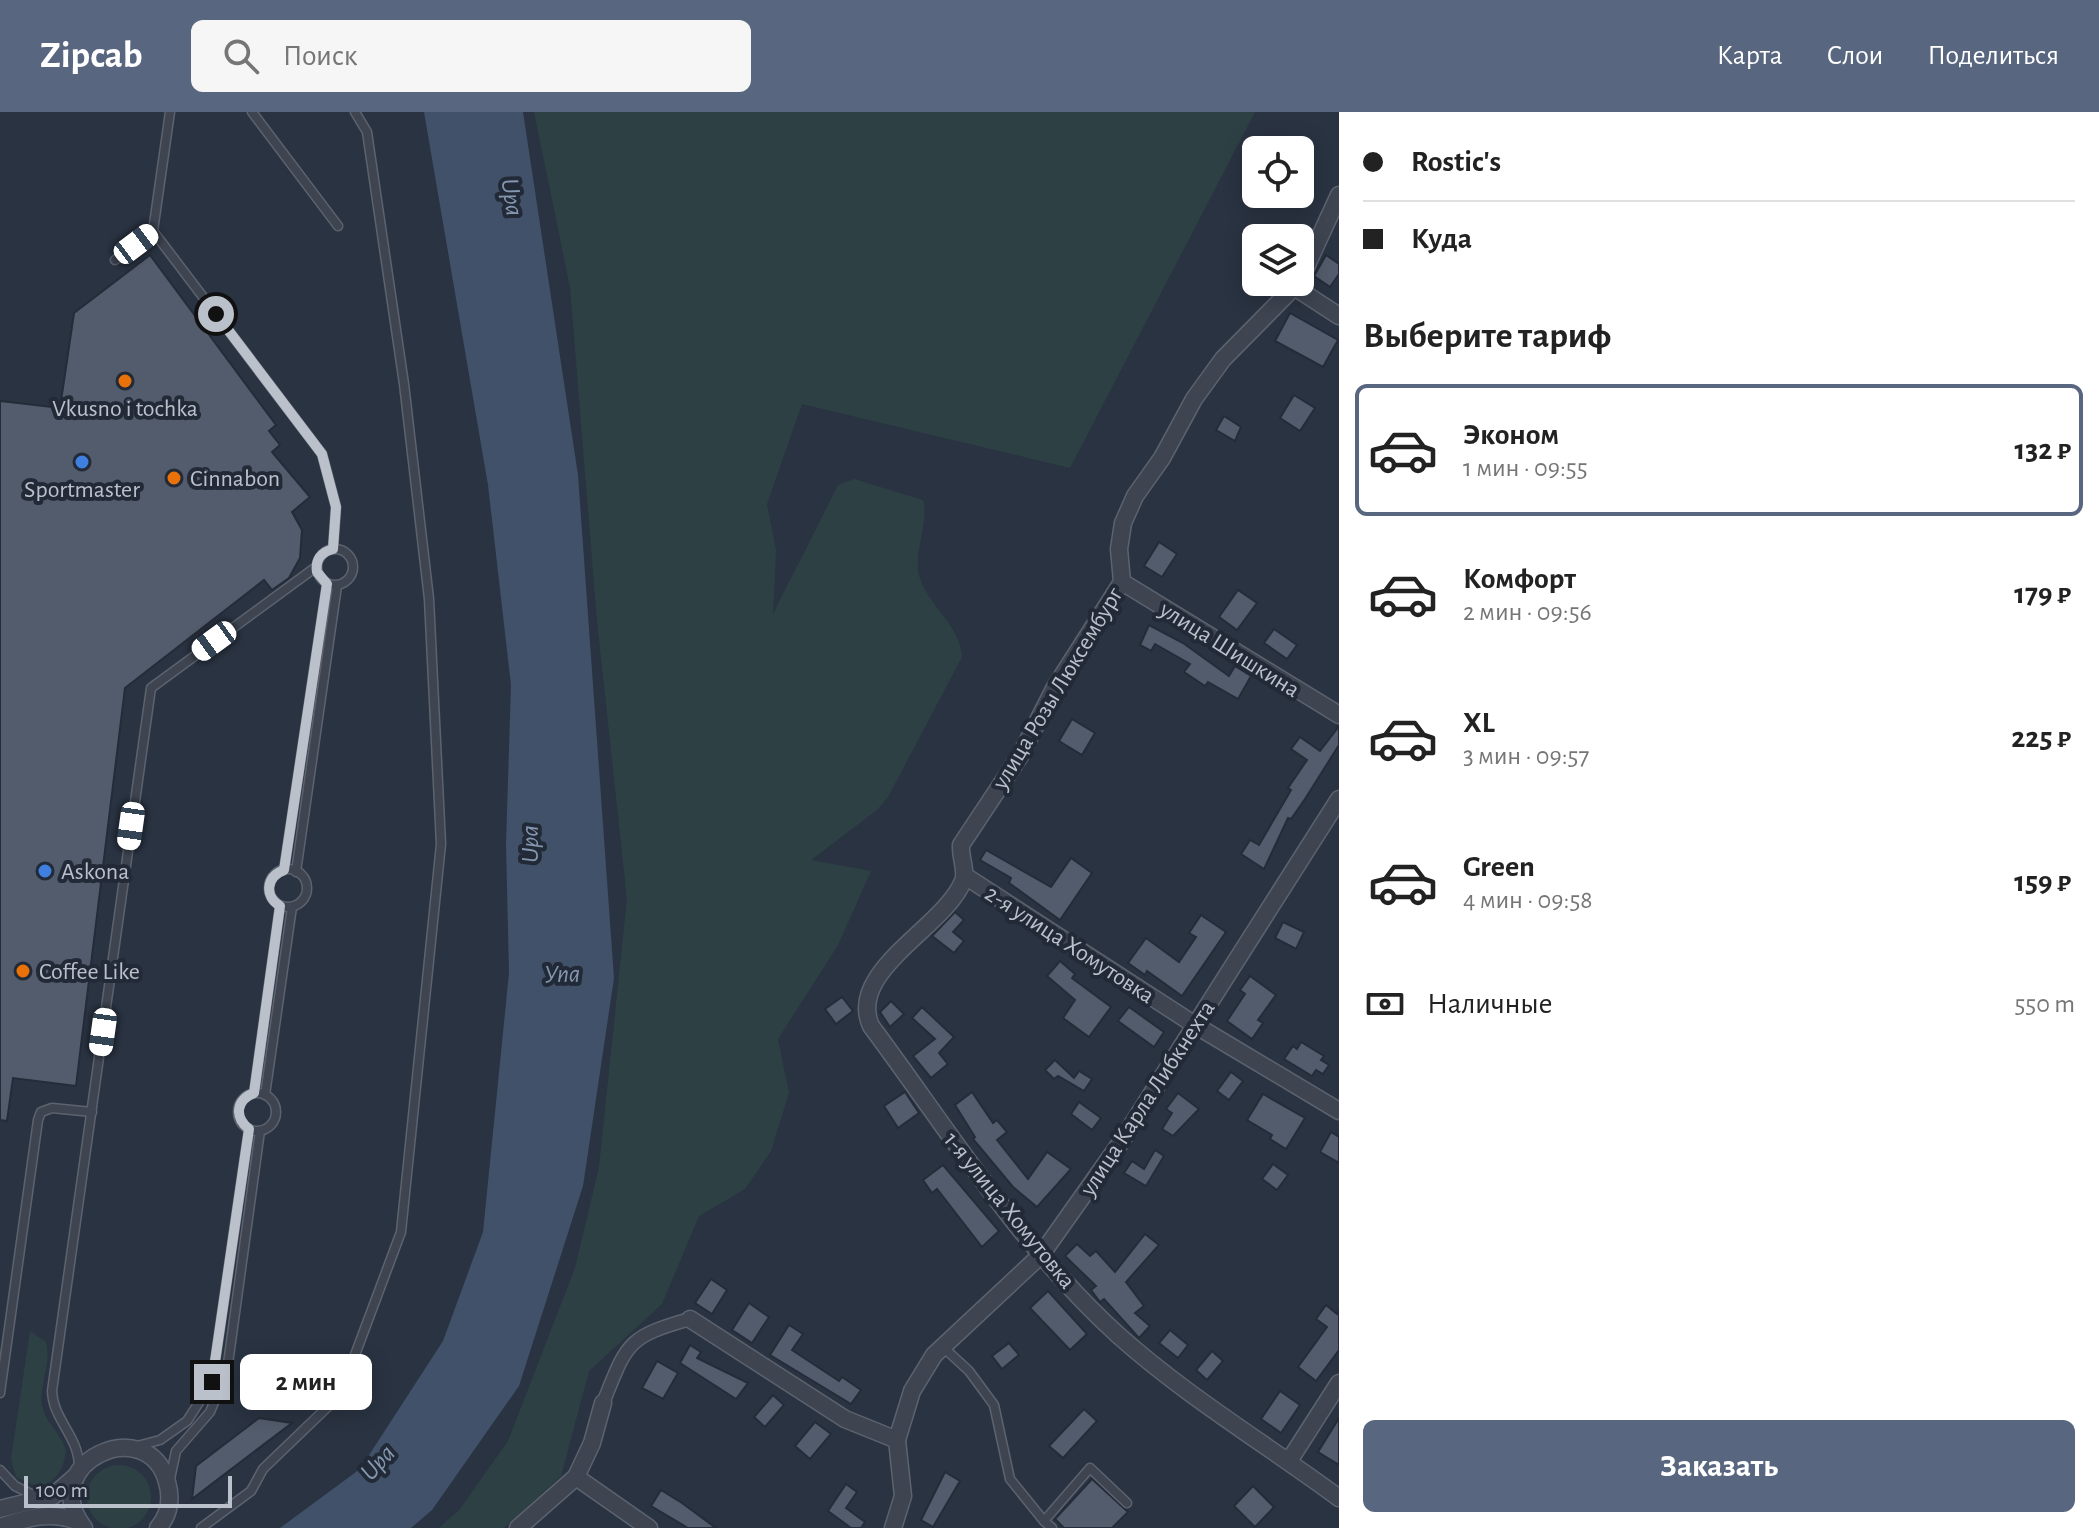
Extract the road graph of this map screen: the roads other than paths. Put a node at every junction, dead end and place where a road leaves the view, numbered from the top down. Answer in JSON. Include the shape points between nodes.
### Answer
{"nodes":[{"id":1,"x":170,"y":112,"type":"edge"},
{"id":2,"x":252,"y":112,"type":"edge"},
{"id":3,"x":355,"y":112,"type":"edge"},
{"id":4,"x":1339,"y":195,"type":"edge"},
{"id":5,"x":338,"y":226,"type":"dead end"},
{"id":6,"x":153,"y":231,"type":"junction"},
{"id":7,"x":1314,"y":249,"type":"edge"},
{"id":8,"x":115,"y":260,"type":"dead end"},
{"id":9,"x":1285,"y":296,"type":"edge"},
{"id":10,"x":1313,"y":296,"type":"edge"},
{"id":11,"x":1339,"y":316,"type":"edge"},
{"id":12,"x":333,"y":549,"type":"junction"},
{"id":13,"x":316,"y":567,"type":"junction"},
{"id":14,"x":1122,"y":582,"type":"junction"},
{"id":15,"x":327,"y":584,"type":"junction"},
{"id":16,"x":337,"y":586,"type":"junction"},
{"id":17,"x":1339,"y":715,"type":"edge"},
{"id":18,"x":1339,"y":799,"type":"edge"},
{"id":19,"x":284,"y":870,"type":"junction"},
{"id":20,"x":296,"y":872,"type":"junction"},
{"id":21,"x":965,"y":876,"type":"junction"},
{"id":22,"x":280,"y":906,"type":"junction"},
{"id":23,"x":292,"y":907,"type":"junction"},
{"id":24,"x":1195,"y":1025,"type":"junction"},
{"id":25,"x":254,"y":1093,"type":"junction"},
{"id":26,"x":265,"y":1095,"type":"junction"},
{"id":27,"x":1339,"y":1111,"type":"edge"},
{"id":28,"x":92,"y":1112,"type":"junction"},
{"id":29,"x":249,"y":1129,"type":"junction"},
{"id":30,"x":260,"y":1131,"type":"junction"},
{"id":31,"x":1041,"y":1255,"type":"junction"},
{"id":32,"x":690,"y":1319,"type":"joint"},
{"id":33,"x":943,"y":1347,"type":"junction"},
{"id":34,"x":1339,"y":1383,"type":"edge"},
{"id":35,"x":0,"y":1393,"type":"edge"},
{"id":36,"x":603,"y":1403,"type":"joint"},
{"id":37,"x":897,"y":1440,"type":"junction"},
{"id":38,"x":128,"y":1448,"type":"junction"},
{"id":39,"x":1289,"y":1461,"type":"junction"},
{"id":40,"x":0,"y":1470,"type":"edge"},
{"id":41,"x":78,"y":1474,"type":"junction"},
{"id":42,"x":576,"y":1477,"type":"junction"},
{"id":43,"x":170,"y":1492,"type":"junction"},
{"id":44,"x":1339,"y":1498,"type":"edge"},
{"id":45,"x":45,"y":1499,"type":"junction"},
{"id":46,"x":1127,"y":1503,"type":"dead end"},
{"id":47,"x":0,"y":1509,"type":"edge"},
{"id":48,"x":1044,"y":1521,"type":"junction"},
{"id":49,"x":81,"y":1525,"type":"edge"},
{"id":50,"x":0,"y":1527,"type":"edge"},
{"id":51,"x":158,"y":1528,"type":"edge"},
{"id":52,"x":201,"y":1528,"type":"edge"},
{"id":53,"x":518,"y":1528,"type":"edge"},
{"id":54,"x":649,"y":1528,"type":"edge"},
{"id":55,"x":893,"y":1528,"type":"edge"},
{"id":56,"x":1052,"y":1528,"type":"edge"}],
"edges":[{"from":1,"to":6,"type":"lane"},
{"from":2,"to":5,"type":"lane"},
{"from":3,"to":52,"type":"lane","via":[[367,132],[404,384],[429,599],[441,844],[401,1235],[340,1395],[263,1469],[251,1491]]},
{"from":4,"to":7,"type":"street","name":"улица Розы Люксембург"},
{"from":6,"to":8,"type":"lane"},
{"from":6,"to":12,"type":"lane","via":[[322,454],[336,507]]},
{"from":9,"to":14,"type":"street","name":"улица Розы Люксембург","via":[[1223,359],[1135,496],[1119,549]]},
{"from":10,"to":11,"type":"street"},
{"from":12,"to":13,"type":"lane","via":[[323,553]]},
{"from":12,"to":16,"type":"lane","via":[[344,551],[353,565],[348,580]]},
{"from":13,"to":15,"type":"lane"},
{"from":13,"to":28,"type":"lane","via":[[151,688]]},
{"from":14,"to":17,"type":"street","name":"улица Шишкина"},
{"from":14,"to":21,"type":"street","name":"улица Розы Люксембург","via":[[961,845]]},
{"from":15,"to":16,"type":"lane"},
{"from":15,"to":19,"type":"lane"},
{"from":16,"to":20,"type":"lane"},
{"from":18,"to":24,"type":"street","name":"улица Карла Либкнехта"},
{"from":19,"to":20,"type":"lane"},
{"from":19,"to":22,"type":"lane","via":[[269,885],[271,898]]},
{"from":20,"to":23,"type":"lane","via":[[306,891]]},
{"from":21,"to":24,"type":"street","name":"2-я улица Хомутовка"},
{"from":21,"to":31,"type":"street","name":"1-я улица Хомутовка","via":[[957,894],[886,965],[864,1011],[972,1169]]},
{"from":22,"to":23,"type":"lane"},
{"from":22,"to":25,"type":"lane"},
{"from":23,"to":26,"type":"lane"},
{"from":24,"to":27,"type":"street","name":"2-я улица Хомутовка"},
{"from":24,"to":31,"type":"street","name":"улица Карла Либкнехта"},
{"from":25,"to":26,"type":"lane"},
{"from":25,"to":29,"type":"lane","via":[[238,1109],[241,1123]]},
{"from":26,"to":30,"type":"lane","via":[[274,1103],[276,1115]]},
{"from":28,"to":35,"type":"lane","via":[[41,1112]]},
{"from":28,"to":41,"type":"lane","via":[[52,1391],[56,1413],[75,1440]]},
{"from":29,"to":30,"type":"lane"},
{"from":29,"to":38,"type":"lane","via":[[212,1382],[202,1402],[172,1433]]},
{"from":30,"to":43,"type":"lane","via":[[227,1371],[210,1412],[176,1451]]},
{"from":31,"to":33,"type":"street","name":"улица Карла Либкнехта"},
{"from":31,"to":39,"type":"street","name":"1-я улица Хомутовка","via":[[1119,1335]]},
{"from":32,"to":36,"type":"street","via":[[641,1335],[625,1349]]},
{"from":32,"to":37,"type":"street","via":[[845,1419]]},
{"from":33,"to":37,"type":"street","name":"улица Карла Либкнехта","via":[[912,1391]]},
{"from":33,"to":48,"type":"lane","via":[[994,1405],[1010,1479]]},
{"from":34,"to":39,"type":"street"},
{"from":36,"to":42,"type":"street"},
{"from":37,"to":55,"type":"street","via":[[903,1496]]},
{"from":38,"to":41,"type":"street","via":[[100,1452]]},
{"from":38,"to":43,"type":"street","via":[[156,1463]]},
{"from":39,"to":44,"type":"street","name":"1-я улица Хомутовка"},
{"from":40,"to":45,"type":"lane","via":[[22,1491]]},
{"from":41,"to":45,"type":"street"},
{"from":41,"to":49,"type":"street","via":[[72,1500]]},
{"from":42,"to":53,"type":"street"},
{"from":42,"to":54,"type":"street"},
{"from":43,"to":51,"type":"street","via":[[169,1508]]},
{"from":45,"to":47,"type":"street"},
{"from":46,"to":48,"type":"lane","via":[[1090,1468]]},
{"from":48,"to":56,"type":"lane"},
{"from":49,"to":50,"type":"street","via":[[57,1515]]}]}
